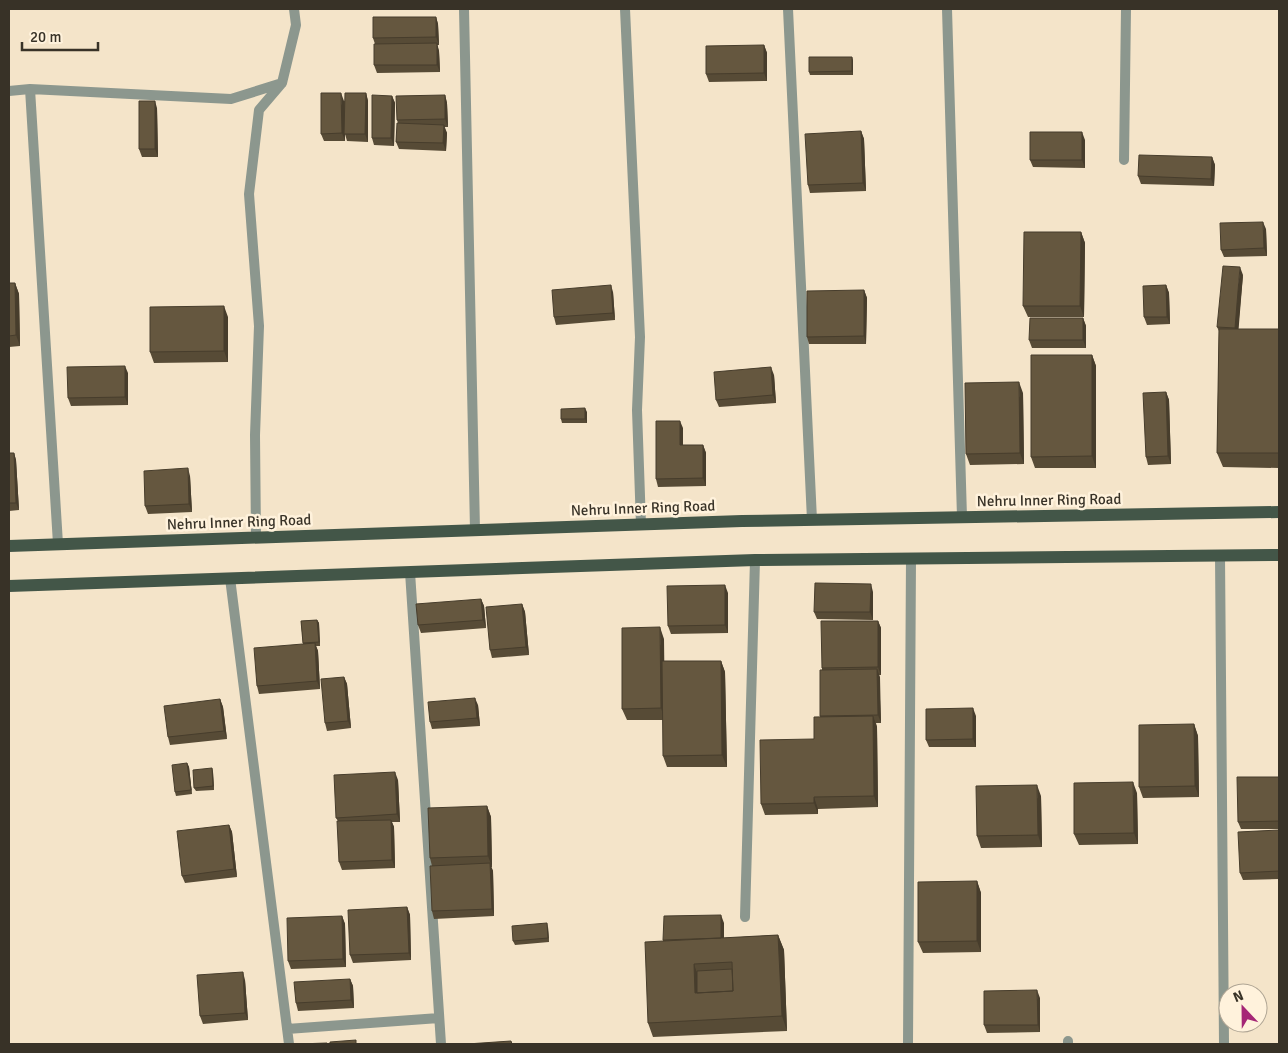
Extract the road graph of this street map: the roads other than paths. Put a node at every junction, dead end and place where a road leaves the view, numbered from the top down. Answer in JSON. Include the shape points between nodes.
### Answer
{"nodes":[{"id":1,"x":294,"y":9,"type":"edge"},
{"id":2,"x":464,"y":9,"type":"edge"},
{"id":3,"x":625,"y":9,"type":"edge"},
{"id":4,"x":788,"y":9,"type":"edge"},
{"id":5,"x":946,"y":9,"type":"edge"},
{"id":6,"x":1126,"y":9,"type":"edge"},
{"id":7,"x":282,"y":83,"type":"junction"},
{"id":8,"x":30,"y":89,"type":"junction"},
{"id":9,"x":9,"y":91,"type":"edge"},
{"id":10,"x":1124,"y":160,"type":"dead end"},
{"id":11,"x":1279,"y":512,"type":"edge"},
{"id":12,"x":962,"y":518,"type":"junction"},
{"id":13,"x":812,"y":520,"type":"junction"},
{"id":14,"x":641,"y":525,"type":"junction"},
{"id":15,"x":475,"y":530,"type":"junction"},
{"id":16,"x":256,"y":538,"type":"junction"},
{"id":17,"x":58,"y":544,"type":"junction"},
{"id":18,"x":9,"y":546,"type":"edge"},
{"id":19,"x":1279,"y":555,"type":"edge"},
{"id":20,"x":1220,"y":556,"type":"junction"},
{"id":21,"x":911,"y":559,"type":"junction"},
{"id":22,"x":755,"y":560,"type":"junction"},
{"id":23,"x":410,"y":572,"type":"junction"},
{"id":24,"x":230,"y":578,"type":"junction"},
{"id":25,"x":9,"y":586,"type":"edge"},
{"id":26,"x":746,"y":917,"type":"dead end"},
{"id":27,"x":439,"y":1018,"type":"junction"},
{"id":28,"x":288,"y":1029,"type":"junction"},
{"id":29,"x":289,"y":1044,"type":"edge"},
{"id":30,"x":441,"y":1044,"type":"edge"},
{"id":31,"x":908,"y":1044,"type":"edge"},
{"id":32,"x":1224,"y":1044,"type":"edge"}],
"edges":[{"from":1,"to":7,"type":"street","via":[[296,25]]},
{"from":2,"to":15,"type":"street"},
{"from":3,"to":14,"type":"street","via":[[640,337],[637,410]]},
{"from":4,"to":13,"type":"street"},
{"from":5,"to":12,"type":"street"},
{"from":6,"to":10,"type":"street"},
{"from":7,"to":8,"type":"street","via":[[231,99]]},
{"from":7,"to":16,"type":"street","via":[[258,110],[249,194],[259,326]]},
{"from":8,"to":9,"type":"street"},
{"from":8,"to":17,"type":"street"},
{"from":11,"to":12,"type":"main road","name":"Nehru Inner Ring Road"},
{"from":12,"to":13,"type":"main road","name":"Nehru Inner Ring Road"},
{"from":13,"to":14,"type":"main road","name":"Nehru Inner Ring Road"},
{"from":14,"to":15,"type":"main road","name":"Nehru Inner Ring Road"},
{"from":15,"to":16,"type":"main road","name":"Nehru Inner Ring Road"},
{"from":16,"to":17,"type":"main road","name":"Nehru Inner Ring Road"},
{"from":17,"to":18,"type":"main road","name":"Nehru Inner Ring Road"},
{"from":19,"to":20,"type":"main road"},
{"from":20,"to":21,"type":"main road"},
{"from":20,"to":32,"type":"street"},
{"from":21,"to":22,"type":"main road"},
{"from":21,"to":31,"type":"street"},
{"from":22,"to":23,"type":"main road"},
{"from":22,"to":26,"type":"street"},
{"from":23,"to":24,"type":"main road"},
{"from":23,"to":27,"type":"street"},
{"from":24,"to":25,"type":"main road"},
{"from":24,"to":28,"type":"street"},
{"from":27,"to":28,"type":"street"},
{"from":27,"to":30,"type":"street"},
{"from":28,"to":29,"type":"street"}]}
